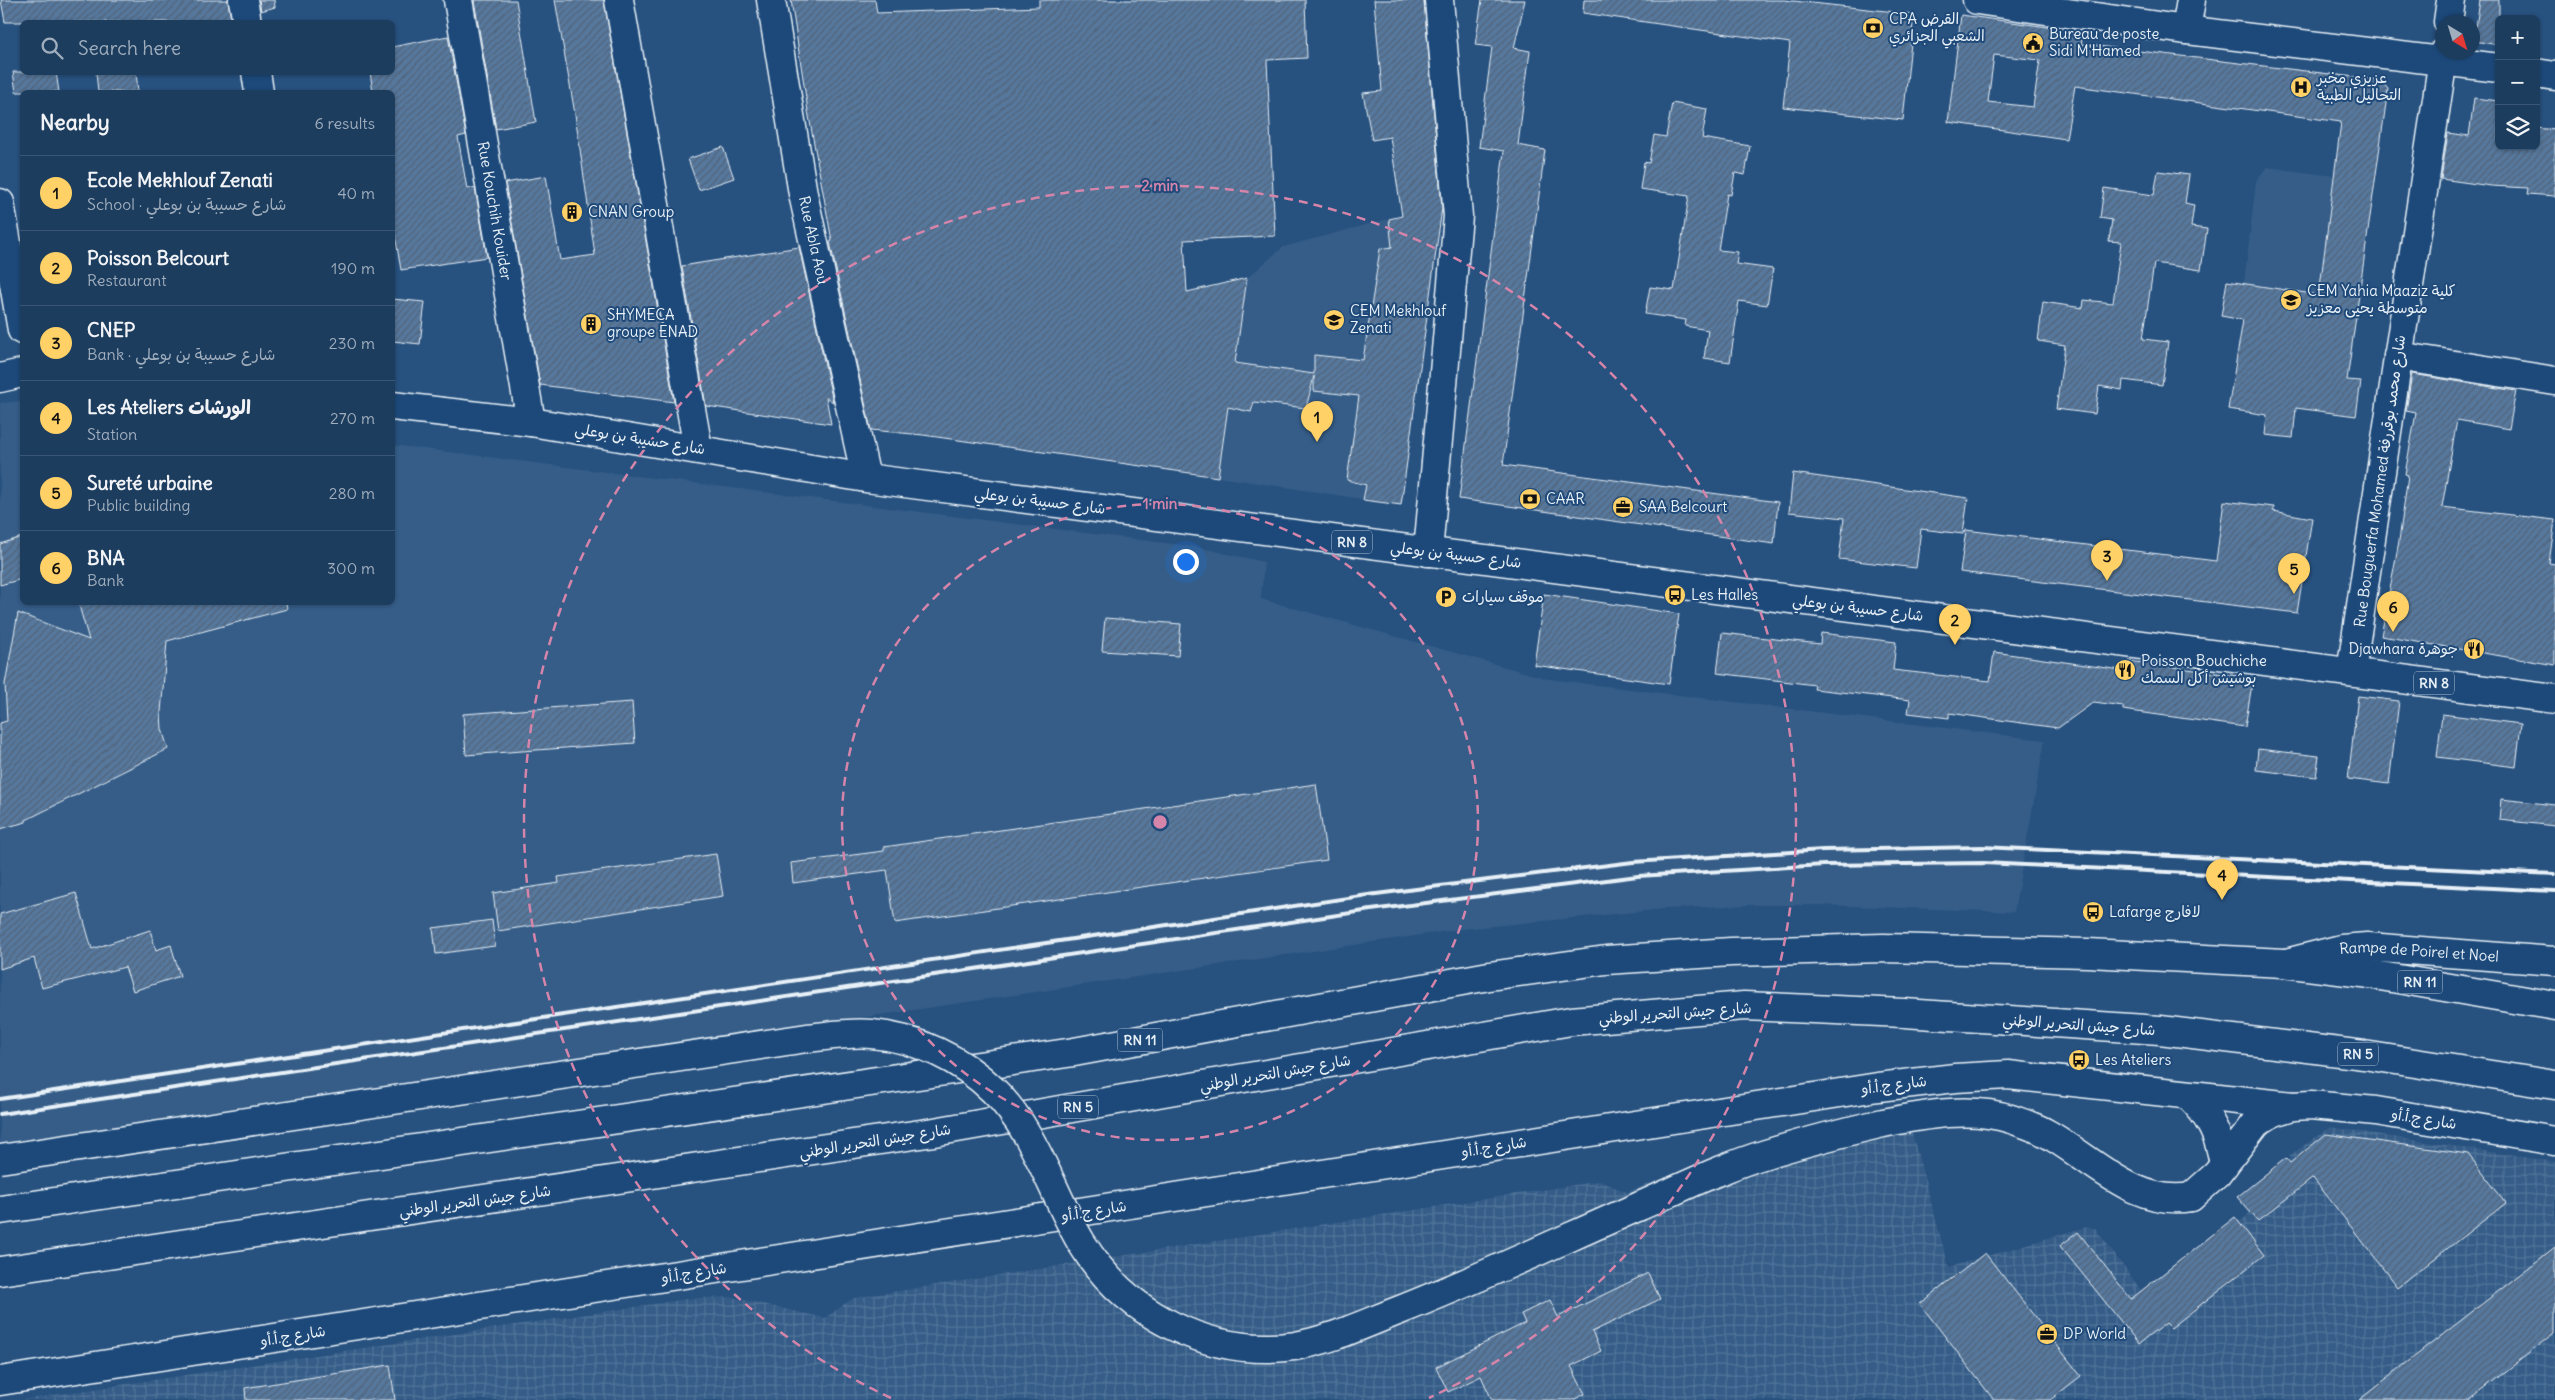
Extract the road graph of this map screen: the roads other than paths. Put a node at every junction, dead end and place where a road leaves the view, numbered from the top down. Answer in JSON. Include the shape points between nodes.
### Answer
{"nodes":[{"id":1,"x":243,"y":0,"type":"edge"},
{"id":2,"x":458,"y":0,"type":"edge"},
{"id":3,"x":619,"y":0,"type":"edge"},
{"id":4,"x":772,"y":0,"type":"edge"},
{"id":5,"x":1439,"y":0,"type":"edge"},
{"id":6,"x":1977,"y":0,"type":"edge"},
{"id":7,"x":2191,"y":0,"type":"edge"},
{"id":8,"x":2451,"y":0,"type":"edge"},
{"id":9,"x":2449,"y":15,"type":"edge"},
{"id":10,"x":247,"y":20,"type":"edge"},
{"id":11,"x":2186,"y":30,"type":"junction"},
{"id":12,"x":2435,"y":55,"type":"edge"},
{"id":13,"x":2442,"y":60,"type":"edge"},
{"id":14,"x":2462,"y":60,"type":"edge"},
{"id":15,"x":2495,"y":67,"type":"edge"},
{"id":16,"x":2540,"y":74,"type":"edge"},
{"id":17,"x":256,"y":75,"type":"edge"},
{"id":18,"x":2555,"y":76,"type":"edge"},
{"id":19,"x":259,"y":90,"type":"edge"},
{"id":20,"x":0,"y":203,"type":"edge"},
{"id":21,"x":20,"y":318,"type":"edge"},
{"id":22,"x":2398,"y":356,"type":"junction"},
{"id":23,"x":20,"y":373,"type":"edge"},
{"id":24,"x":0,"y":378,"type":"edge"},
{"id":25,"x":2555,"y":381,"type":"edge"},
{"id":26,"x":395,"y":406,"type":"edge"},
{"id":27,"x":531,"y":422,"type":"junction"},
{"id":28,"x":698,"y":448,"type":"junction"},
{"id":29,"x":866,"y":478,"type":"junction"},
{"id":30,"x":1428,"y":552,"type":"junction"},
{"id":31,"x":2351,"y":672,"type":"junction"},
{"id":32,"x":2555,"y":699,"type":"edge"},
{"id":33,"x":2555,"y":961,"type":"edge"},
{"id":34,"x":2284,"y":963,"type":"junction"},
{"id":35,"x":2555,"y":1006,"type":"edge"},
{"id":36,"x":2555,"y":1085,"type":"edge"},
{"id":37,"x":2189,"y":1096,"type":"junction"},
{"id":38,"x":2293,"y":1106,"type":"junction"},
{"id":39,"x":2555,"y":1141,"type":"edge"},
{"id":40,"x":0,"y":1159,"type":"edge"},
{"id":41,"x":2224,"y":1166,"type":"junction"},
{"id":42,"x":0,"y":1210,"type":"edge"},
{"id":43,"x":0,"y":1271,"type":"edge"},
{"id":44,"x":0,"y":1381,"type":"edge"}],
"edges":[{"from":1,"to":10,"type":"main road"},
{"from":2,"to":27,"type":"main road","name":"Rue Kouchih Kouider"},
{"from":3,"to":28,"type":"main road"},
{"from":4,"to":29,"type":"main road","name":"Rue Abla Aou","via":[[804,194]]},
{"from":5,"to":30,"type":"main road","via":[[1458,216]]},
{"from":6,"to":11,"type":"main road"},
{"from":7,"to":11,"type":"main road"},
{"from":8,"to":9,"type":"main road"},
{"from":11,"to":12,"type":"main road"},
{"from":13,"to":22,"type":"main road","name":"Rue Bouguerfa Mohamed شارع محمد بوقررفة"},
{"from":14,"to":15,"type":"main road"},
{"from":16,"to":18,"type":"main road"},
{"from":17,"to":19,"type":"main road"},
{"from":20,"to":21,"type":"main road"},
{"from":22,"to":25,"type":"main road"},
{"from":22,"to":31,"type":"main road","name":"Rue Bouguerfa Mohamed شارع محمد بوقررفة"},
{"from":23,"to":24,"type":"main road"},
{"from":26,"to":27,"type":"main road","name":"شارع حسيبة بن بوعلي","number":"RN 8"},
{"from":27,"to":28,"type":"main road","name":"شارع حسيبة بن بوعلي","number":"RN 8"},
{"from":28,"to":29,"type":"main road","name":"شارع حسيبة بن بوعلي","number":"RN 8"},
{"from":29,"to":30,"type":"main road","name":"شارع حسيبة بن بوعلي","number":"RN 8"},
{"from":30,"to":31,"type":"main road","name":"شارع حسيبة بن بوعلي","number":"RN 8"},
{"from":31,"to":32,"type":"main road","number":"RN 8"},
{"from":33,"to":34,"type":"main road","name":"Rampe de Poirel et Noel","number":"RN 11","via":[[2367,947]]},
{"from":34,"to":35,"type":"main road","number":"RN 11","via":[[2363,973]]},
{"from":34,"to":42,"type":"main road","number":"RN 11","via":[[2088,952],[1883,948],[1731,952],[1606,960],[1489,976],[1074,1052]]},
{"from":36,"to":43,"type":"main road","name":"شارع جيش التحرير الوطني","number":"RN 5","via":[[2364,1055],[2160,1030],[1744,1006],[1571,1021],[934,1132]]},
{"from":37,"to":38,"type":"main road","name":"شارع ج.أ.أو"},
{"from":37,"to":41,"type":"main road","via":[[2214,1127]]},
{"from":37,"to":44,"type":"main road","name":"شارع ج.أ.أو","via":[[2008,1075],[1878,1087]]},
{"from":38,"to":39,"type":"main road","name":"شارع ج.أ.أو","via":[[2376,1111]]},
{"from":38,"to":41,"type":"main road","name":"شارع ج.أ.أو","via":[[2273,1112],[2256,1123]]},
{"from":40,"to":41,"type":"main road","name":"شارع ج.أ.أو","bridge":true,"via":[[807,1038],[871,1034],[934,1050],[977,1075],[995,1091],[1024,1132],[1092,1257],[1118,1288],[1137,1304],[1193,1335],[1247,1347],[1296,1346],[1337,1334],[1764,1154],[1839,1133],[1919,1116],[1975,1113],[2008,1119],[2045,1132],[2122,1183],[2175,1200],[2191,1197]]}]}
